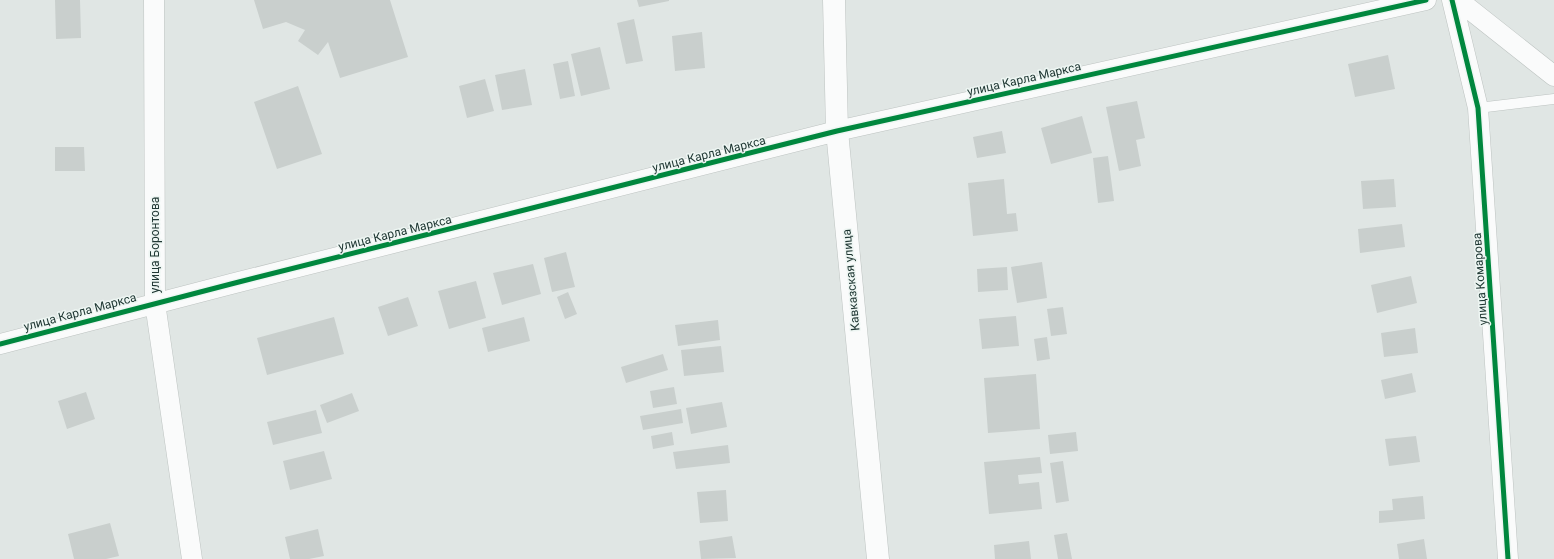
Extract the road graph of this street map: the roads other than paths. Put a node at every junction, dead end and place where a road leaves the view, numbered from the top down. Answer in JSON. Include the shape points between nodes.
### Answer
{"nodes":[{"id":1,"x":154,"y":0,"type":"edge"},
{"id":2,"x":834,"y":0,"type":"edge"},
{"id":3,"x":1426,"y":0,"type":"edge"},
{"id":4,"x":1452,"y":0,"type":"edge"},
{"id":5,"x":1458,"y":0,"type":"edge"},
{"id":6,"x":1554,"y":76,"type":"edge"},
{"id":7,"x":1554,"y":99,"type":"edge"},
{"id":8,"x":1478,"y":108,"type":"junction"},
{"id":9,"x":837,"y":131,"type":"junction"},
{"id":10,"x":155,"y":303,"type":"junction"},
{"id":11,"x":0,"y":344,"type":"edge"},
{"id":12,"x":192,"y":559,"type":"edge"},
{"id":13,"x":878,"y":559,"type":"edge"},
{"id":14,"x":1508,"y":559,"type":"edge"}],
"edges":[{"from":1,"to":10,"type":"street","name":"улица Боронтова"},
{"from":2,"to":9,"type":"street","name":"Кавказская улица"},
{"from":3,"to":9,"type":"street","name":"улица Карла Маркса"},
{"from":4,"to":8,"type":"street","name":"улица Комарова"},
{"from":5,"to":6,"type":"street"},
{"from":7,"to":8,"type":"lane"},
{"from":8,"to":14,"type":"street","name":"улица Комарова"},
{"from":9,"to":10,"type":"street","name":"улица Карла Маркса"},
{"from":9,"to":13,"type":"street","name":"Кавказская улица"},
{"from":10,"to":11,"type":"street","name":"улица Карла Маркса"},
{"from":10,"to":12,"type":"street","name":"улица Боронтова"}]}
